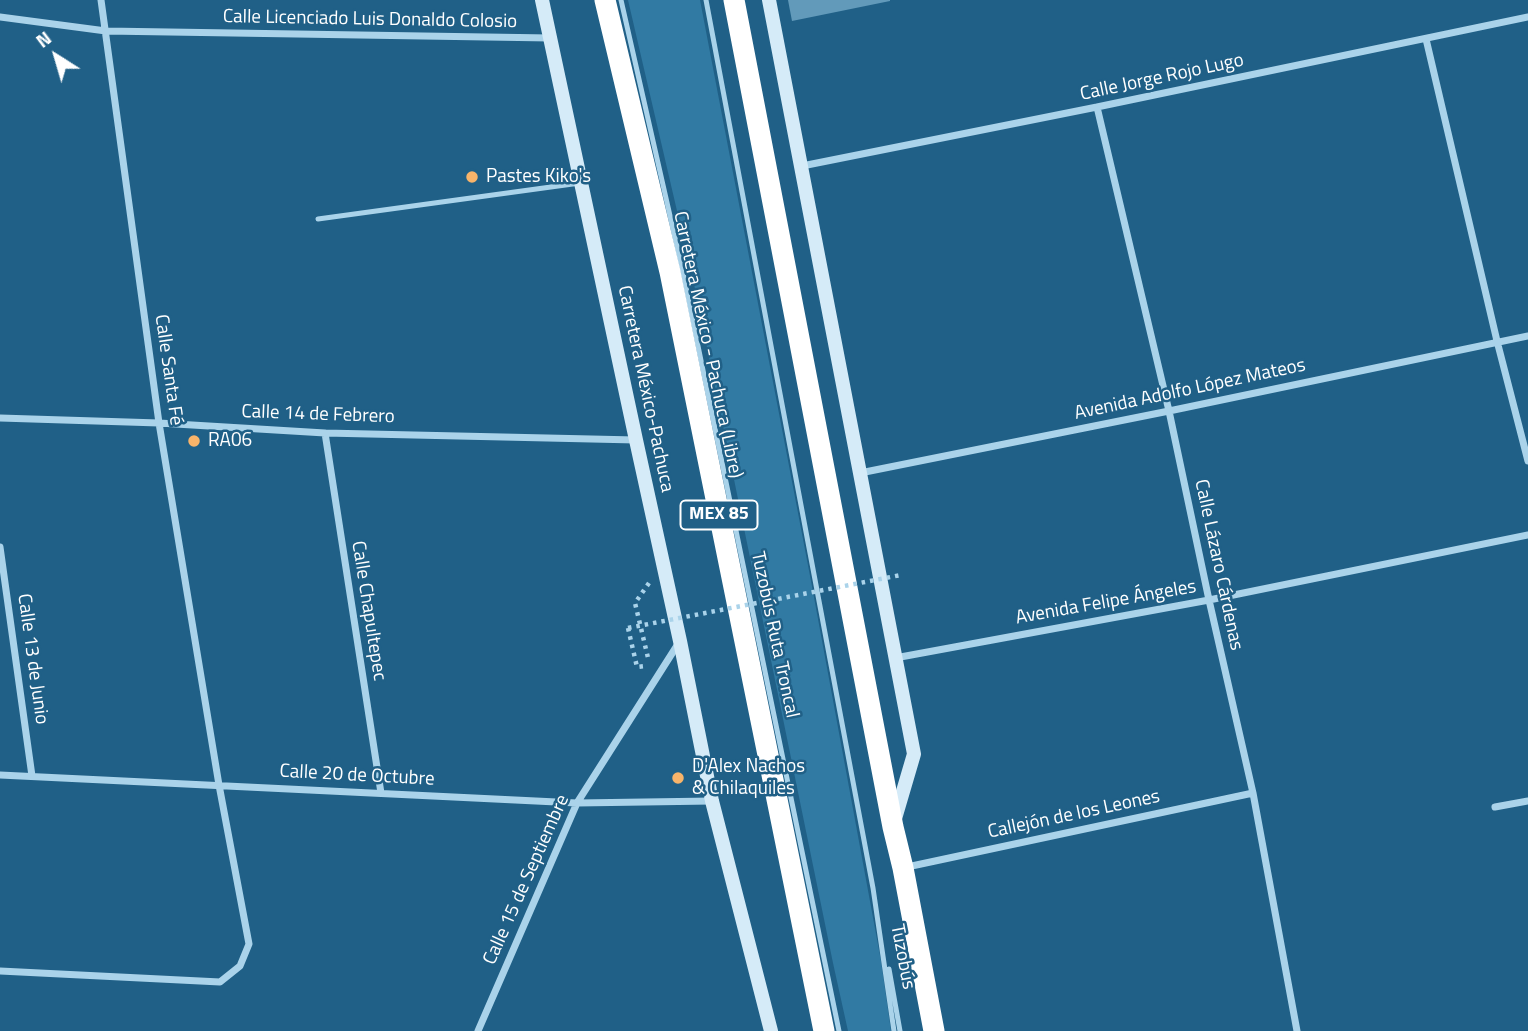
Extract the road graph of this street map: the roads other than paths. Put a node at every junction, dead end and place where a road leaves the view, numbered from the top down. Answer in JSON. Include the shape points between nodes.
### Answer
{"nodes":[{"id":1,"x":102,"y":0,"type":"edge"},
{"id":2,"x":541,"y":0,"type":"edge"},
{"id":3,"x":605,"y":0,"type":"edge"},
{"id":4,"x":621,"y":0,"type":"edge"},
{"id":5,"x":706,"y":0,"type":"edge"},
{"id":6,"x":734,"y":0,"type":"edge"},
{"id":7,"x":769,"y":0,"type":"edge"},
{"id":8,"x":0,"y":17,"type":"edge"},
{"id":9,"x":1528,"y":17,"type":"edge"},
{"id":10,"x":106,"y":31,"type":"junction"},
{"id":11,"x":550,"y":38,"type":"junction"},
{"id":12,"x":1426,"y":39,"type":"junction"},
{"id":13,"x":1097,"y":107,"type":"junction"},
{"id":14,"x":802,"y":166,"type":"junction"},
{"id":15,"x":580,"y":183,"type":"junction"},
{"id":16,"x":318,"y":219,"type":"dead end"},
{"id":17,"x":1528,"y":335,"type":"edge"},
{"id":18,"x":1497,"y":341,"type":"junction"},
{"id":19,"x":1169,"y":411,"type":"junction"},
{"id":20,"x":0,"y":418,"type":"edge"},
{"id":21,"x":159,"y":423,"type":"junction"},
{"id":22,"x":325,"y":433,"type":"junction"},
{"id":23,"x":635,"y":440,"type":"junction"},
{"id":24,"x":1528,"y":461,"type":"edge"},
{"id":25,"x":859,"y":473,"type":"junction"},
{"id":26,"x":1528,"y":535,"type":"edge"},
{"id":27,"x":0,"y":547,"type":"edge"},
{"id":28,"x":1209,"y":600,"type":"junction"},
{"id":29,"x":680,"y":641,"type":"junction"},
{"id":30,"x":894,"y":658,"type":"junction"},
{"id":31,"x":0,"y":775,"type":"edge"},
{"id":32,"x":32,"y":776,"type":"junction"},
{"id":33,"x":219,"y":785,"type":"junction"},
{"id":34,"x":381,"y":793,"type":"junction"},
{"id":35,"x":1252,"y":793,"type":"junction"},
{"id":36,"x":712,"y":801,"type":"junction"},
{"id":37,"x":1528,"y":801,"type":"edge"},
{"id":38,"x":577,"y":803,"type":"junction"},
{"id":39,"x":1495,"y":807,"type":"dead end"},
{"id":40,"x":893,"y":827,"type":"junction"},
{"id":41,"x":903,"y":868,"type":"junction"},
{"id":42,"x":873,"y":888,"type":"junction"},
{"id":43,"x":0,"y":971,"type":"edge"},
{"id":44,"x":478,"y":1031,"type":"edge"},
{"id":45,"x":771,"y":1031,"type":"edge"},
{"id":46,"x":824,"y":1031,"type":"edge"},
{"id":47,"x":839,"y":1031,"type":"edge"},
{"id":48,"x":894,"y":1031,"type":"edge"},
{"id":49,"x":900,"y":1031,"type":"edge"},
{"id":50,"x":934,"y":1031,"type":"edge"},
{"id":51,"x":1297,"y":1031,"type":"edge"}],
"edges":[{"from":1,"to":10,"type":"street","name":"Calle Santa Fé"},
{"from":2,"to":11,"type":"street","name":"Carretera México-Pachuca"},
{"from":3,"to":46,"type":"highway","name":"Carretera México - Pachuca (Libre)","number":"MEX 85","via":[[670,272]]},
{"from":4,"to":47,"type":"lane","name":"Tuzobús Ruta Troncal","via":[[683,273]]},
{"from":5,"to":42,"type":"lane"},
{"from":6,"to":40,"type":"highway"},
{"from":7,"to":14,"type":"street"},
{"from":8,"to":10,"type":"street","name":"Calle Licenciado Luis Donaldo Colosio"},
{"from":9,"to":12,"type":"street","name":"Calle Jorge Rojo Lugo"},
{"from":10,"to":11,"type":"street","name":"Calle Licenciado Luis Donaldo Colosio"},
{"from":10,"to":21,"type":"street","name":"Calle Santa Fé"},
{"from":11,"to":15,"type":"street","name":"Carretera México-Pachuca"},
{"from":12,"to":13,"type":"street","name":"Calle Jorge Rojo Lugo"},
{"from":12,"to":18,"type":"street"},
{"from":13,"to":14,"type":"street","name":"Calle Jorge Rojo Lugo"},
{"from":13,"to":19,"type":"street","name":"Calle Lázaro Cárdenas"},
{"from":14,"to":25,"type":"street"},
{"from":15,"to":16,"type":"lane"},
{"from":15,"to":23,"type":"street","name":"Carretera México-Pachuca"},
{"from":17,"to":18,"type":"street","name":"Avenida Adolfo López Mateos"},
{"from":18,"to":19,"type":"street","name":"Avenida Adolfo López Mateos"},
{"from":18,"to":24,"type":"street"},
{"from":19,"to":25,"type":"street","name":"Avenida Adolfo López Mateos"},
{"from":19,"to":28,"type":"street","name":"Calle Lázaro Cárdenas"},
{"from":20,"to":21,"type":"street","name":"Calle 14 de Febrero"},
{"from":21,"to":22,"type":"street","name":"Calle 14 de Febrero"},
{"from":21,"to":33,"type":"street","name":"Calle Santa Fé"},
{"from":22,"to":23,"type":"street","name":"Calle 14 de Febrero"},
{"from":22,"to":34,"type":"street","name":"Calle Chapultepec"},
{"from":23,"to":29,"type":"street","name":"Carretera México-Pachuca"},
{"from":25,"to":30,"type":"street"},
{"from":26,"to":28,"type":"street","name":"Avenida Felipe Ángeles"},
{"from":27,"to":32,"type":"street","name":"Calle 13 de Junio"},
{"from":28,"to":30,"type":"street","name":"Avenida Felipe Ángeles"},
{"from":28,"to":35,"type":"street","name":"Calle Lázaro Cárdenas"},
{"from":29,"to":36,"type":"street","name":"Carretera México-Pachuca"},
{"from":29,"to":38,"type":"street","name":"Calle 15 de Septiembre"},
{"from":30,"to":40,"type":"street","via":[[914,754]]},
{"from":31,"to":32,"type":"street","name":"Calle 20 de Octubre"},
{"from":32,"to":33,"type":"street","name":"Calle 20 de Octubre"},
{"from":33,"to":34,"type":"street","name":"Calle 20 de Octubre"},
{"from":33,"to":43,"type":"street","name":"Calle Santa Fé","via":[[249,944],[240,966],[220,982]]},
{"from":34,"to":38,"type":"street","name":"Calle 20 de Octubre"},
{"from":35,"to":41,"type":"street","name":"Callejón de los Leones"},
{"from":35,"to":51,"type":"street","name":"Calle Lázaro Cárdenas"},
{"from":36,"to":38,"type":"street","name":"Calle 20 de Octubre"},
{"from":36,"to":45,"type":"street","name":"Carretera México-Pachuca"},
{"from":37,"to":39,"type":"street"},
{"from":38,"to":44,"type":"street","name":"Calle 15 de Septiembre"},
{"from":40,"to":41,"type":"highway"},
{"from":41,"to":50,"type":"highway"},
{"from":42,"to":48,"type":"lane"},
{"from":42,"to":49,"type":"lane","name":"Tuzobús"}]}
